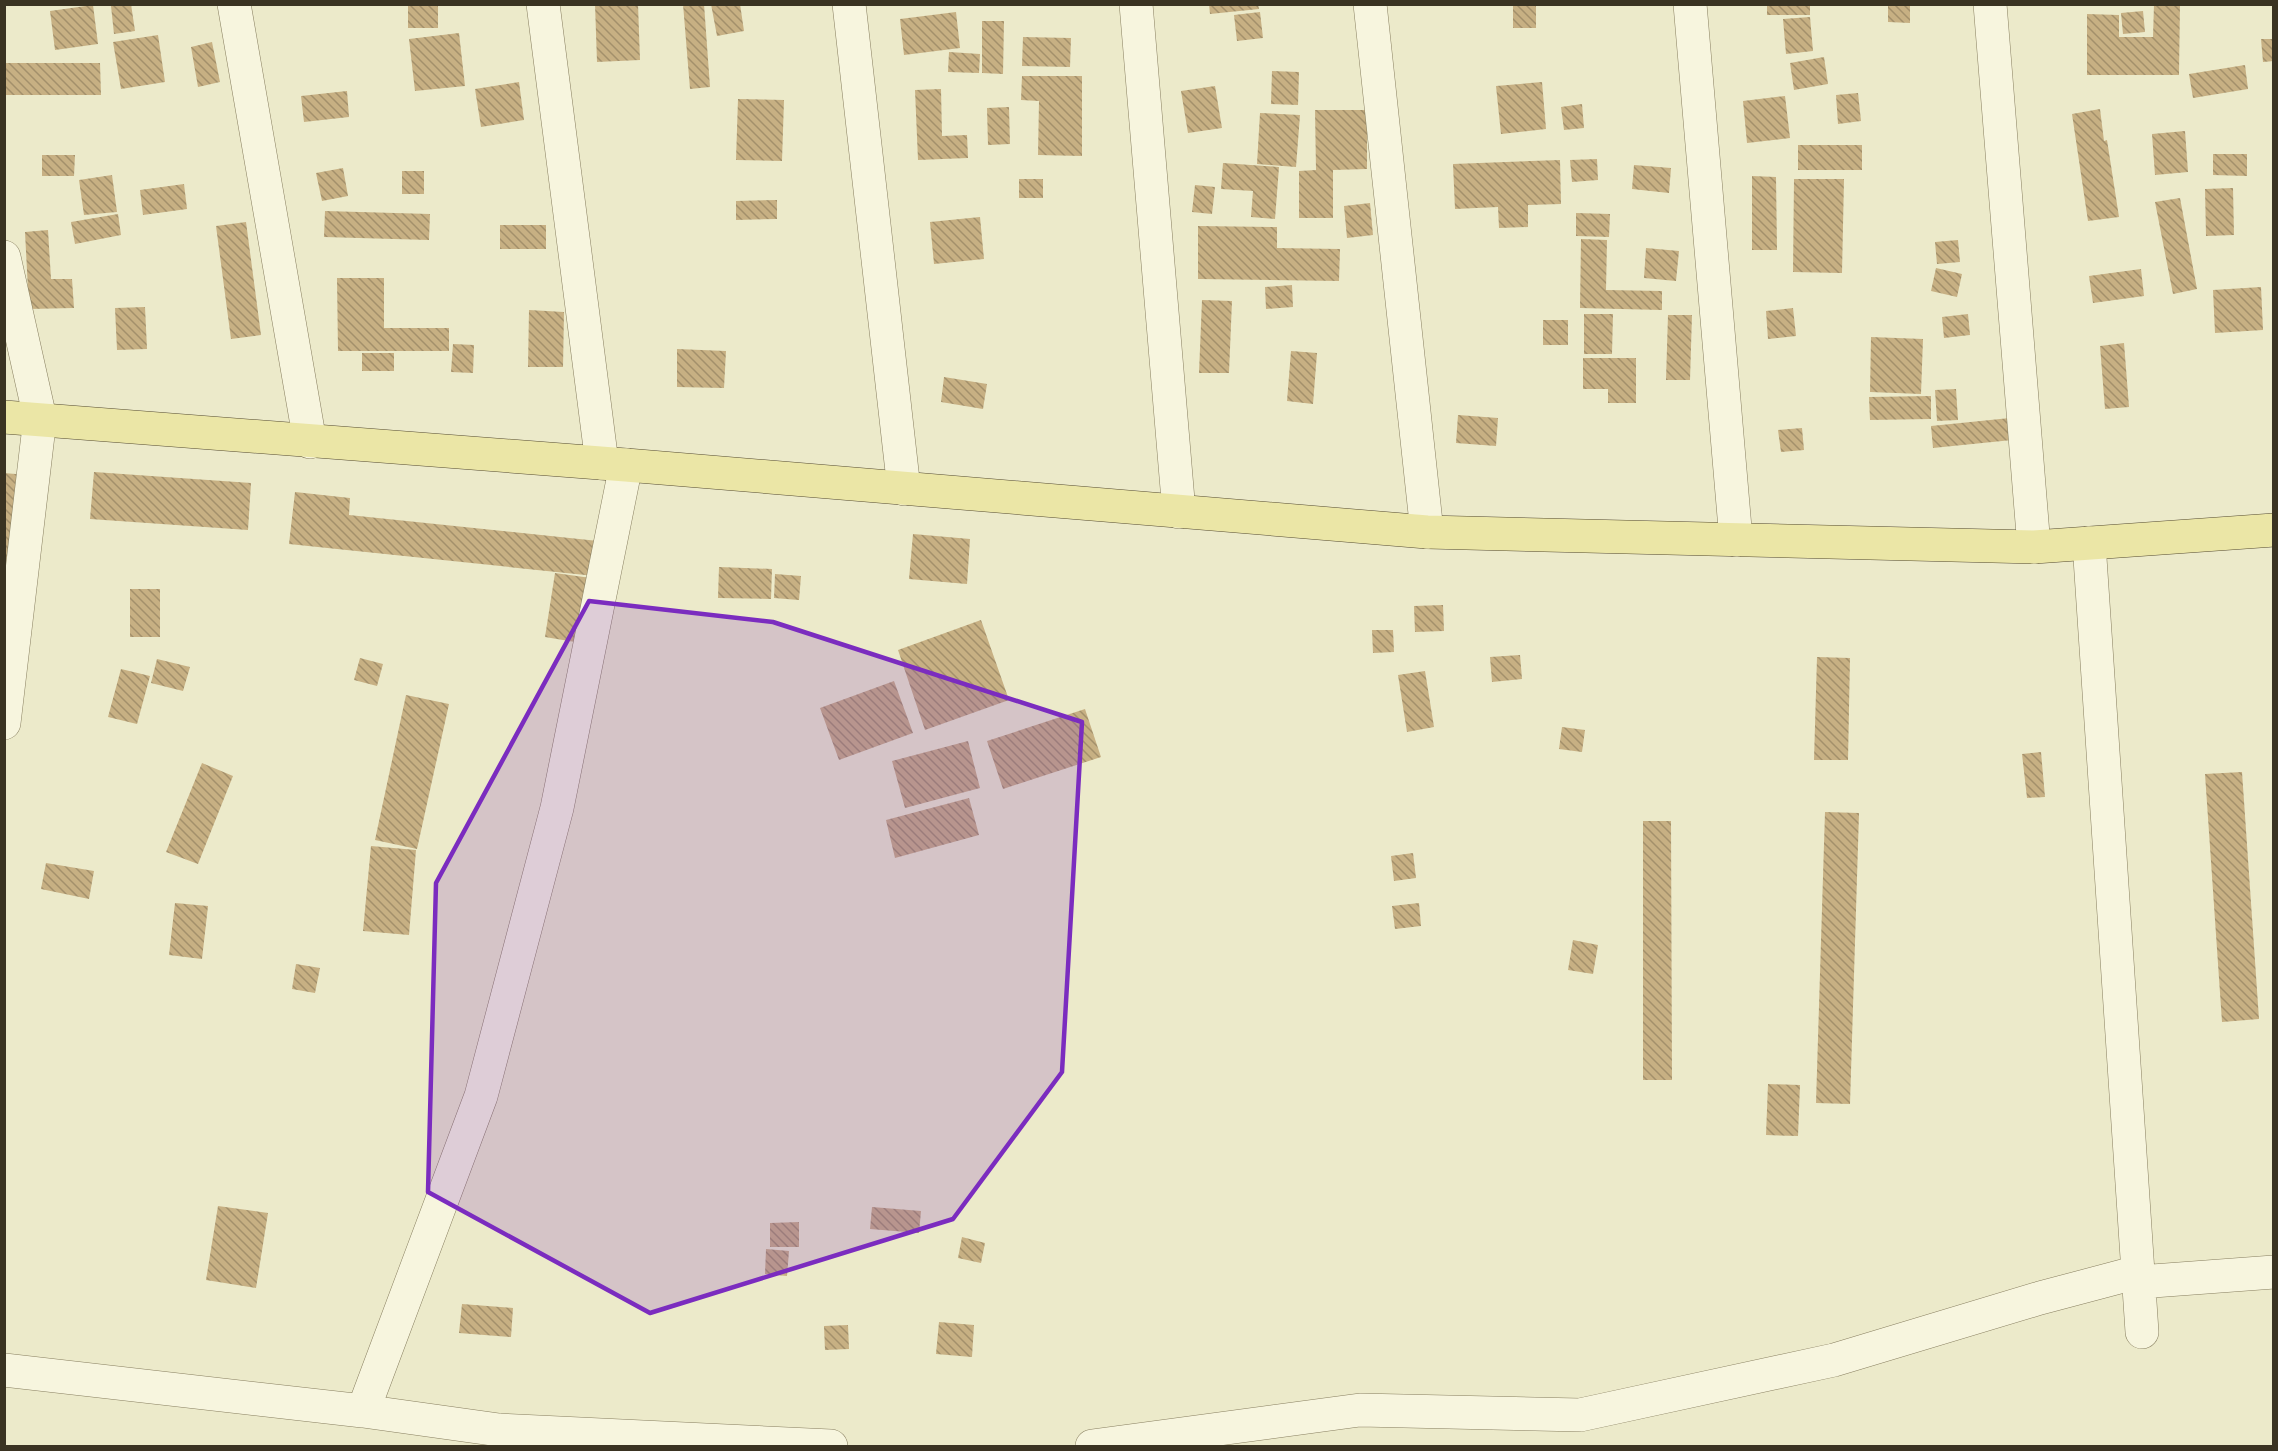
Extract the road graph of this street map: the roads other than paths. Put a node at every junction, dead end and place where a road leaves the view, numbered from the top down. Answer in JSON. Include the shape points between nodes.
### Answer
{"nodes":[{"id":1,"x":234,"y":4,"type":"edge"},
{"id":2,"x":543,"y":4,"type":"edge"},
{"id":3,"x":849,"y":4,"type":"edge"},
{"id":4,"x":1136,"y":4,"type":"edge"},
{"id":5,"x":1371,"y":4,"type":"edge"},
{"id":6,"x":1690,"y":4,"type":"edge"},
{"id":7,"x":1990,"y":4,"type":"edge"},
{"id":8,"x":4,"y":257,"type":"edge"},
{"id":9,"x":4,"y":417,"type":"edge"},
{"id":10,"x":40,"y":418,"type":"junction"},
{"id":11,"x":310,"y":442,"type":"junction"},
{"id":12,"x":614,"y":464,"type":"junction"},
{"id":13,"x":904,"y":489,"type":"junction"},
{"id":14,"x":1179,"y":512,"type":"junction"},
{"id":15,"x":2274,"y":530,"type":"edge"},
{"id":16,"x":1427,"y":532,"type":"junction"},
{"id":17,"x":1736,"y":540,"type":"junction"},
{"id":18,"x":2089,"y":543,"type":"junction"},
{"id":19,"x":2034,"y":548,"type":"junction"},
{"id":20,"x":4,"y":723,"type":"edge"},
{"id":21,"x":2274,"y":1272,"type":"edge"},
{"id":22,"x":2138,"y":1277,"type":"junction"},
{"id":23,"x":2142,"y":1332,"type":"dead end"},
{"id":24,"x":4,"y":1370,"type":"edge"},
{"id":25,"x":363,"y":1411,"type":"junction"},
{"id":26,"x":470,"y":1437,"type":"edge"},
{"id":27,"x":831,"y":1446,"type":"edge"},
{"id":28,"x":1092,"y":1446,"type":"edge"}],
"edges":[{"from":1,"to":11,"type":"street"},
{"from":2,"to":12,"type":"street"},
{"from":3,"to":13,"type":"street"},
{"from":4,"to":14,"type":"street"},
{"from":5,"to":16,"type":"street"},
{"from":6,"to":17,"type":"street"},
{"from":7,"to":19,"type":"street"},
{"from":8,"to":10,"type":"street"},
{"from":9,"to":10,"type":"main road"},
{"from":10,"to":11,"type":"main road"},
{"from":10,"to":20,"type":"street"},
{"from":11,"to":12,"type":"main road"},
{"from":12,"to":13,"type":"main road"},
{"from":12,"to":25,"type":"street","via":[[557,808],[482,1096]]},
{"from":13,"to":14,"type":"main road"},
{"from":14,"to":16,"type":"main road"},
{"from":15,"to":18,"type":"main road"},
{"from":16,"to":17,"type":"main road"},
{"from":17,"to":19,"type":"main road"},
{"from":18,"to":19,"type":"main road"},
{"from":18,"to":22,"type":"street"},
{"from":21,"to":22,"type":"street"},
{"from":22,"to":23,"type":"street"},
{"from":22,"to":28,"type":"street","via":[[2040,1298],[1834,1360],[1580,1415],[1360,1410]]},
{"from":24,"to":25,"type":"street"},
{"from":25,"to":26,"type":"street"},
{"from":26,"to":27,"type":"street","via":[[499,1430]]}]}
